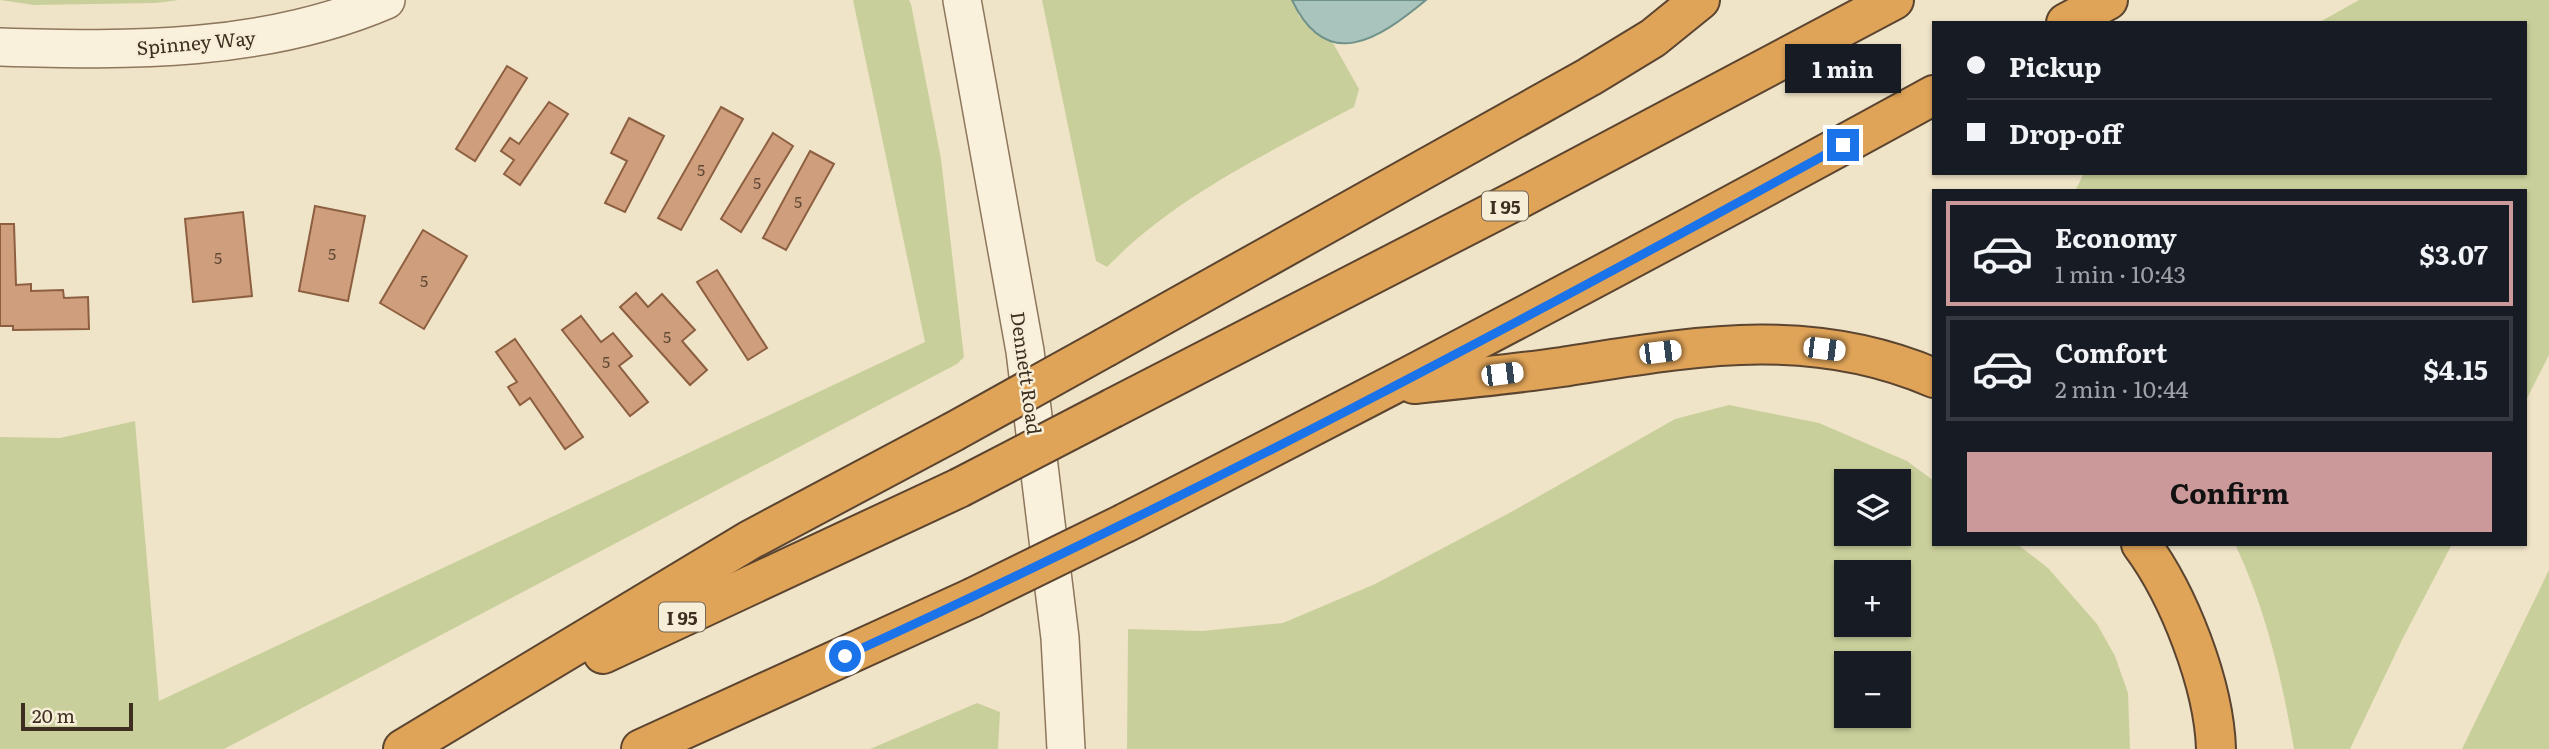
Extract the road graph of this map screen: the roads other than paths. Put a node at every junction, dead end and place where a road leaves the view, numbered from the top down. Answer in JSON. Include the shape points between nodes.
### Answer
{"nodes":[{"id":1,"x":386,"y":0,"type":"edge"},
{"id":2,"x":962,"y":0,"type":"edge"},
{"id":3,"x":1700,"y":0,"type":"edge"},
{"id":4,"x":1894,"y":0,"type":"edge"},
{"id":5,"x":2108,"y":0,"type":"edge"},
{"id":6,"x":2070,"y":21,"type":"edge"},
{"id":7,"x":0,"y":47,"type":"edge"},
{"id":8,"x":1932,"y":96,"type":"edge"},
{"id":9,"x":1932,"y":377,"type":"edge"},
{"id":10,"x":1391,"y":387,"type":"junction"},
{"id":11,"x":2142,"y":546,"type":"edge"},
{"id":12,"x":404,"y":749,"type":"edge"},
{"id":13,"x":641,"y":749,"type":"edge"},
{"id":14,"x":1066,"y":749,"type":"edge"},
{"id":15,"x":2216,"y":749,"type":"edge"}],
"edges":[{"from":1,"to":7,"type":"street","name":"Spinney Way","via":[[296,31],[214,43],[102,50]]},
{"from":2,"to":14,"type":"street","name":"Dennett Road","via":[[1026,351],[1060,638]]},
{"from":3,"to":12,"type":"highway","bridge":true,"via":[[1653,38],[1589,77],[953,432],[750,540]]},
{"from":4,"to":12,"type":"highway","number":"I 95","bridge":true,"via":[[959,488]]},
{"from":5,"to":6,"type":"highway"},
{"from":8,"to":10,"type":"highway"},
{"from":9,"to":10,"type":"highway","via":[[1847,352],[1766,344],[1701,346]]},
{"from":10,"to":13,"type":"highway","bridge":true,"via":[[972,598]]},
{"from":11,"to":15,"type":"highway","via":[[2186,627],[2204,680]]}]}
